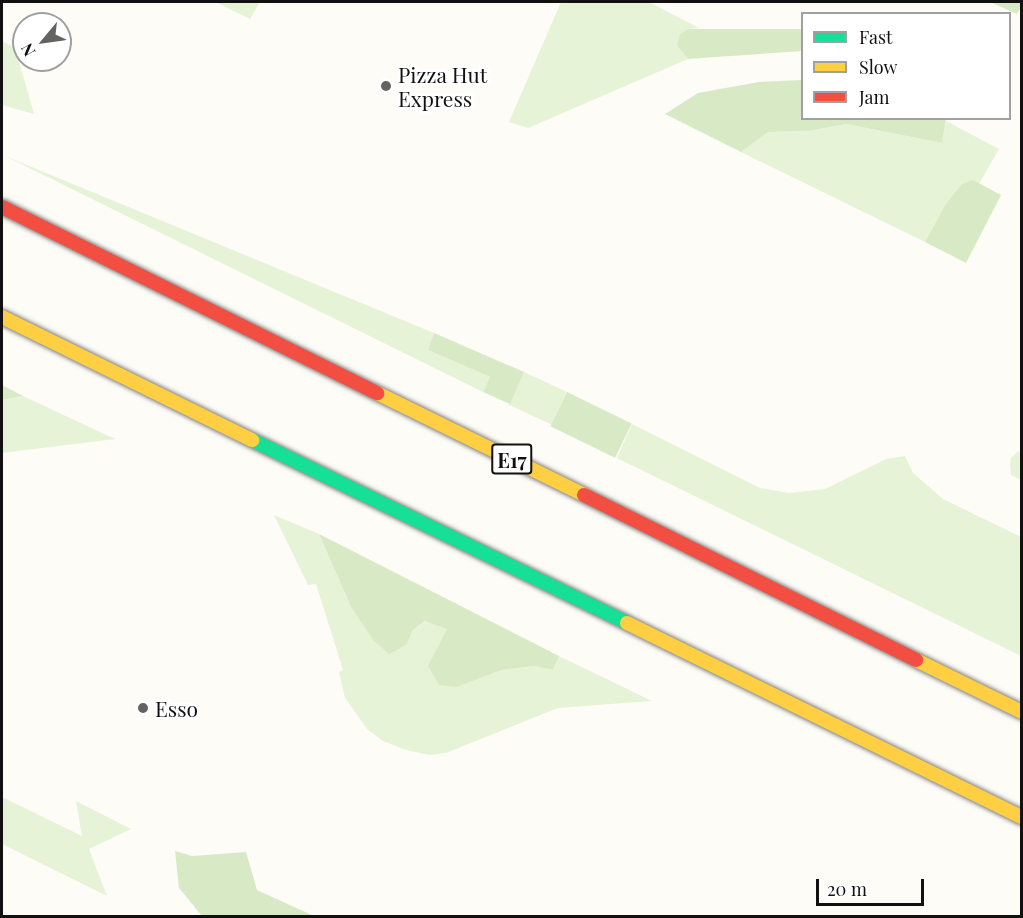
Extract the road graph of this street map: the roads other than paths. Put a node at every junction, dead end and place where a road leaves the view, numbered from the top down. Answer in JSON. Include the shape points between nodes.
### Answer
{"nodes":[{"id":1,"x":2,"y":207,"type":"edge"},
{"id":2,"x":2,"y":317,"type":"edge"},
{"id":3,"x":1022,"y":712,"type":"edge"},
{"id":4,"x":1022,"y":817,"type":"edge"}],
"edges":[{"from":1,"to":3,"type":"highway","number":"E17"},
{"from":2,"to":4,"type":"highway"}]}
